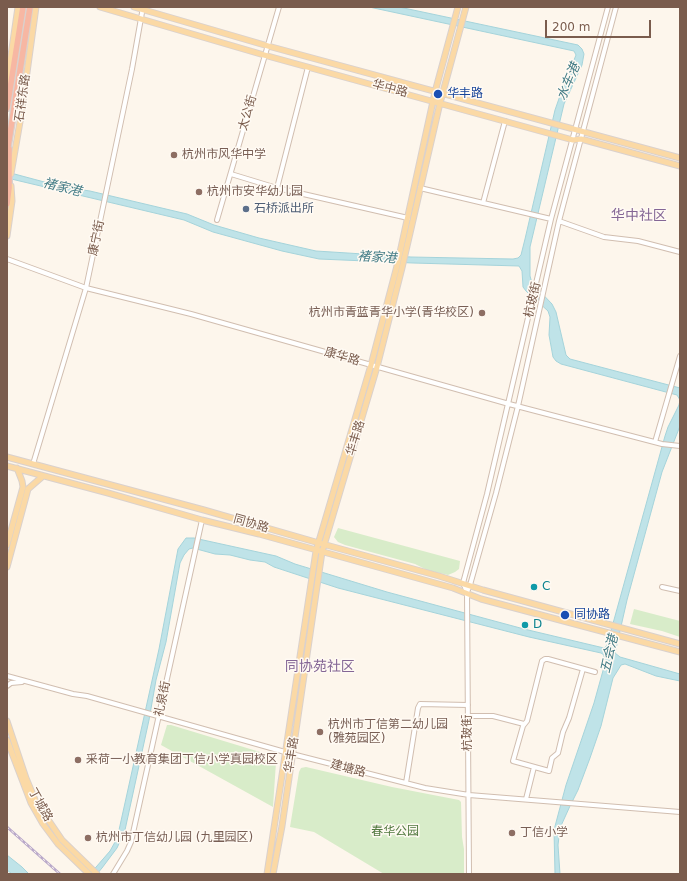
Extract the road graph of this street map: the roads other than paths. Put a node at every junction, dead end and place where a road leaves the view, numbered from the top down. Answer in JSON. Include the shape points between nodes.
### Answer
{"nodes":[{"id":1,"x":18,"y":7,"type":"edge"},
{"id":2,"x":23,"y":7,"type":"edge"},
{"id":3,"x":30,"y":7,"type":"edge"},
{"id":4,"x":36,"y":7,"type":"edge"},
{"id":5,"x":100,"y":7,"type":"edge"},
{"id":6,"x":134,"y":7,"type":"edge"},
{"id":7,"x":279,"y":7,"type":"edge"},
{"id":8,"x":456,"y":7,"type":"edge"},
{"id":9,"x":466,"y":7,"type":"edge"},
{"id":10,"x":608,"y":7,"type":"edge"},
{"id":11,"x":616,"y":7,"type":"edge"},
{"id":12,"x":142,"y":8,"type":"edge"},
{"id":13,"x":140,"y":19,"type":"junction"},
{"id":14,"x":268,"y":46,"type":"junction"},
{"id":15,"x":264,"y":55,"type":"junction"},
{"id":16,"x":308,"y":67,"type":"junction"},
{"id":17,"x":12,"y":77,"type":"junction"},
{"id":18,"x":7,"y":83,"type":"edge"},
{"id":19,"x":435,"y":92,"type":"junction"},
{"id":20,"x":443,"y":94,"type":"junction"},
{"id":21,"x":7,"y":97,"type":"edge"},
{"id":22,"x":434,"y":101,"type":"junction"},
{"id":23,"x":440,"y":103,"type":"junction"},
{"id":24,"x":7,"y":108,"type":"edge"},
{"id":25,"x":505,"y":121,"type":"junction"},
{"id":26,"x":576,"y":130,"type":"junction"},
{"id":27,"x":583,"y":132,"type":"junction"},
{"id":28,"x":9,"y":139,"type":"junction"},
{"id":29,"x":581,"y":139,"type":"junction"},
{"id":30,"x":573,"y":140,"type":"junction"},
{"id":31,"x":7,"y":153,"type":"edge"},
{"id":32,"x":680,"y":158,"type":"edge"},
{"id":33,"x":680,"y":166,"type":"edge"},
{"id":34,"x":231,"y":174,"type":"junction"},
{"id":35,"x":277,"y":188,"type":"junction"},
{"id":36,"x":420,"y":188,"type":"junction"},
{"id":37,"x":483,"y":203,"type":"junction"},
{"id":38,"x":7,"y":204,"type":"edge"},
{"id":39,"x":408,"y":218,"type":"junction"},
{"id":40,"x":551,"y":219,"type":"junction"},
{"id":41,"x":217,"y":220,"type":"dead end"},
{"id":42,"x":559,"y":221,"type":"junction"},
{"id":43,"x":7,"y":236,"type":"edge"},
{"id":44,"x":680,"y":252,"type":"edge"},
{"id":45,"x":402,"y":254,"type":"junction"},
{"id":46,"x":7,"y":259,"type":"edge"},
{"id":47,"x":86,"y":288,"type":"junction"},
{"id":48,"x":680,"y":356,"type":"edge"},
{"id":49,"x":374,"y":366,"type":"junction"},
{"id":50,"x":509,"y":404,"type":"junction"},
{"id":51,"x":518,"y":406,"type":"junction"},
{"id":52,"x":655,"y":442,"type":"junction"},
{"id":53,"x":680,"y":446,"type":"edge"},
{"id":54,"x":7,"y":457,"type":"edge"},
{"id":55,"x":33,"y":464,"type":"junction"},
{"id":56,"x":7,"y":466,"type":"edge"},
{"id":57,"x":17,"y":468,"type":"junction"},
{"id":58,"x":43,"y":476,"type":"junction"},
{"id":59,"x":202,"y":520,"type":"junction"},
{"id":60,"x":321,"y":544,"type":"junction"},
{"id":61,"x":7,"y":545,"type":"edge"},
{"id":62,"x":319,"y":551,"type":"junction"},
{"id":63,"x":7,"y":567,"type":"edge"},
{"id":64,"x":462,"y":583,"type":"junction"},
{"id":65,"x":470,"y":585,"type":"junction"},
{"id":66,"x":314,"y":586,"type":"junction"},
{"id":67,"x":662,"y":587,"type":"dead end"},
{"id":68,"x":680,"y":591,"type":"edge"},
{"id":69,"x":467,"y":592,"type":"junction"},
{"id":70,"x":680,"y":644,"type":"edge"},
{"id":71,"x":680,"y":652,"type":"edge"},
{"id":72,"x":584,"y":669,"type":"junction"},
{"id":73,"x":595,"y":672,"type":"dead end"},
{"id":74,"x":7,"y":676,"type":"edge"},
{"id":75,"x":25,"y":681,"type":"junction"},
{"id":76,"x":7,"y":686,"type":"edge"},
{"id":77,"x":468,"y":705,"type":"junction"},
{"id":78,"x":159,"y":715,"type":"junction"},
{"id":79,"x":468,"y":716,"type":"junction"},
{"id":80,"x":7,"y":720,"type":"edge"},
{"id":81,"x":524,"y":724,"type":"junction"},
{"id":82,"x":7,"y":740,"type":"edge"},
{"id":83,"x":286,"y":752,"type":"junction"},
{"id":84,"x":292,"y":754,"type":"junction"},
{"id":85,"x":534,"y":767,"type":"junction"},
{"id":86,"x":406,"y":783,"type":"junction"},
{"id":87,"x":469,"y":795,"type":"junction"},
{"id":88,"x":526,"y":799,"type":"junction"},
{"id":89,"x":680,"y":812,"type":"edge"},
{"id":90,"x":88,"y":871,"type":"edge"},
{"id":91,"x":97,"y":874,"type":"edge"},
{"id":92,"x":113,"y":874,"type":"edge"},
{"id":93,"x":267,"y":874,"type":"edge"},
{"id":94,"x":273,"y":874,"type":"edge"},
{"id":95,"x":469,"y":874,"type":"edge"}],
"edges":[{"from":1,"to":18,"type":"main road","name":"石祥东路"},
{"from":2,"to":17,"type":"highway"},
{"from":3,"to":28,"type":"highway"},
{"from":4,"to":43,"type":"main road","name":"石祥东路","via":[[11,172],[12,201]]},
{"from":5,"to":13,"type":"main road","name":"华中路"},
{"from":6,"to":12,"type":"main road","name":"华中路"},
{"from":7,"to":14,"type":"street","name":"太公街"},
{"from":8,"to":19,"type":"main road","name":"华丰路"},
{"from":9,"to":20,"type":"main road","name":"华丰路"},
{"from":10,"to":26,"type":"street","name":"杭玻街"},
{"from":11,"to":27,"type":"street","name":"杭玻街"},
{"from":12,"to":13,"type":"street","name":"康宁街"},
{"from":12,"to":14,"type":"main road","name":"华中路"},
{"from":13,"to":15,"type":"main road","name":"华中路"},
{"from":13,"to":47,"type":"street","name":"康宁街"},
{"from":14,"to":15,"type":"street","name":"太公街"},
{"from":14,"to":19,"type":"main road","name":"华中路"},
{"from":15,"to":16,"type":"main road","name":"华中路"},
{"from":15,"to":34,"type":"street","name":"太公街"},
{"from":16,"to":22,"type":"main road","name":"华中路"},
{"from":16,"to":35,"type":"street"},
{"from":17,"to":21,"type":"highway"},
{"from":17,"to":24,"type":"highway"},
{"from":19,"to":20,"type":"main road","name":"华中路"},
{"from":19,"to":22,"type":"main road","name":"华丰路"},
{"from":20,"to":23,"type":"main road","name":"华丰路"},
{"from":20,"to":26,"type":"main road","name":"华中路"},
{"from":22,"to":23,"type":"main road","name":"华中路"},
{"from":22,"to":39,"type":"main road","name":"华丰路"},
{"from":23,"to":25,"type":"main road","name":"华中路"},
{"from":23,"to":36,"type":"main road","name":"华丰路"},
{"from":25,"to":30,"type":"main road","name":"华中路"},
{"from":25,"to":37,"type":"street"},
{"from":26,"to":27,"type":"main road","name":"华中路"},
{"from":26,"to":30,"type":"street","name":"杭玻街"},
{"from":27,"to":29,"type":"street","name":"杭玻街"},
{"from":27,"to":32,"type":"main road","name":"华中路"},
{"from":28,"to":31,"type":"highway"},
{"from":28,"to":38,"type":"highway","via":[[10,188]]},
{"from":29,"to":30,"type":"main road","name":"华中路"},
{"from":29,"to":33,"type":"main road","name":"华中路"},
{"from":29,"to":42,"type":"street","name":"杭玻街"},
{"from":30,"to":40,"type":"street","name":"杭玻街"},
{"from":34,"to":35,"type":"street"},
{"from":34,"to":41,"type":"street","name":"太公街"},
{"from":35,"to":39,"type":"street"},
{"from":36,"to":37,"type":"street"},
{"from":36,"to":45,"type":"main road","name":"华丰路"},
{"from":37,"to":40,"type":"street"},
{"from":39,"to":45,"type":"main road","name":"华丰路"},
{"from":40,"to":50,"type":"street","name":"杭玻街"},
{"from":42,"to":44,"type":"street","via":[[604,237],[638,241]]},
{"from":42,"to":51,"type":"street","name":"杭玻街"},
{"from":45,"to":49,"type":"main road","name":"华丰路"},
{"from":46,"to":47,"type":"street","name":"康华路"},
{"from":47,"to":49,"type":"street","name":"康华路","via":[[191,314]]},
{"from":47,"to":55,"type":"street","name":"康宁街"},
{"from":48,"to":52,"type":"street"},
{"from":49,"to":50,"type":"street","name":"康华路"},
{"from":49,"to":60,"type":"main road","name":"华丰路"},
{"from":50,"to":51,"type":"street","name":"康华路"},
{"from":50,"to":64,"type":"street","name":"杭玻街"},
{"from":51,"to":52,"type":"street","name":"康华路"},
{"from":51,"to":65,"type":"street","name":"杭玻街"},
{"from":52,"to":53,"type":"street","name":"康华路"},
{"from":54,"to":55,"type":"main road","name":"同协路"},
{"from":55,"to":60,"type":"main road","name":"同协路"},
{"from":56,"to":57,"type":"main road","name":"同协路"},
{"from":57,"to":58,"type":"main road","name":"同协路"},
{"from":57,"to":61,"type":"main road","via":[[23,487]]},
{"from":58,"to":59,"type":"main road","name":"同协路"},
{"from":58,"to":63,"type":"main road","via":[[28,489]]},
{"from":59,"to":62,"type":"main road","name":"同协路"},
{"from":59,"to":78,"type":"street","name":"礼泉街"},
{"from":60,"to":62,"type":"main road","name":"华丰路"},
{"from":60,"to":64,"type":"main road","name":"同协路"},
{"from":62,"to":66,"type":"main road","name":"华丰路"},
{"from":62,"to":69,"type":"main road","name":"同协路"},
{"from":64,"to":65,"type":"main road","name":"同协路"},
{"from":64,"to":69,"type":"street","name":"杭玻街"},
{"from":65,"to":69,"type":"street","name":"杭玻街"},
{"from":65,"to":70,"type":"main road","name":"同协路"},
{"from":66,"to":83,"type":"main road","name":"华丰路"},
{"from":66,"to":84,"type":"main road","name":"华丰路"},
{"from":67,"to":68,"type":"street"},
{"from":69,"to":71,"type":"main road","name":"同协路","via":[[481,599]]},
{"from":69,"to":77,"type":"street","name":"杭玻街"},
{"from":72,"to":73,"type":"street"},
{"from":72,"to":81,"type":"street","via":[[548,659],[542,661],[527,721]]},
{"from":72,"to":85,"type":"street","via":[[558,753],[552,758],[549,771]]},
{"from":74,"to":75,"type":"street","name":"建塘路"},
{"from":75,"to":76,"type":"street"},
{"from":75,"to":78,"type":"street","name":"建塘路"},
{"from":77,"to":79,"type":"street","name":"杭玻街"},
{"from":77,"to":86,"type":"street","via":[[420,704]]},
{"from":78,"to":83,"type":"street","name":"建塘路"},
{"from":78,"to":92,"type":"street","name":"礼泉街","via":[[130,842]]},
{"from":79,"to":81,"type":"street","via":[[493,716]]},
{"from":79,"to":87,"type":"street","name":"杭玻街"},
{"from":80,"to":90,"type":"main road","name":"丁城路","via":[[36,802],[62,840]]},
{"from":81,"to":85,"type":"street","via":[[513,761]]},
{"from":82,"to":90,"type":"main road","name":"丁城路","via":[[34,808],[58,844]]},
{"from":83,"to":84,"type":"street","name":"建塘路"},
{"from":83,"to":93,"type":"main road","name":"华丰路"},
{"from":84,"to":86,"type":"street","name":"建塘路"},
{"from":84,"to":94,"type":"main road","name":"华丰路"},
{"from":85,"to":88,"type":"street"},
{"from":86,"to":87,"type":"street","name":"建塘路"},
{"from":87,"to":88,"type":"street","name":"建塘路"},
{"from":87,"to":95,"type":"street","name":"杭玻街"},
{"from":88,"to":89,"type":"street","name":"建塘路"},
{"from":90,"to":91,"type":"main road","name":"丁城路"}]}
